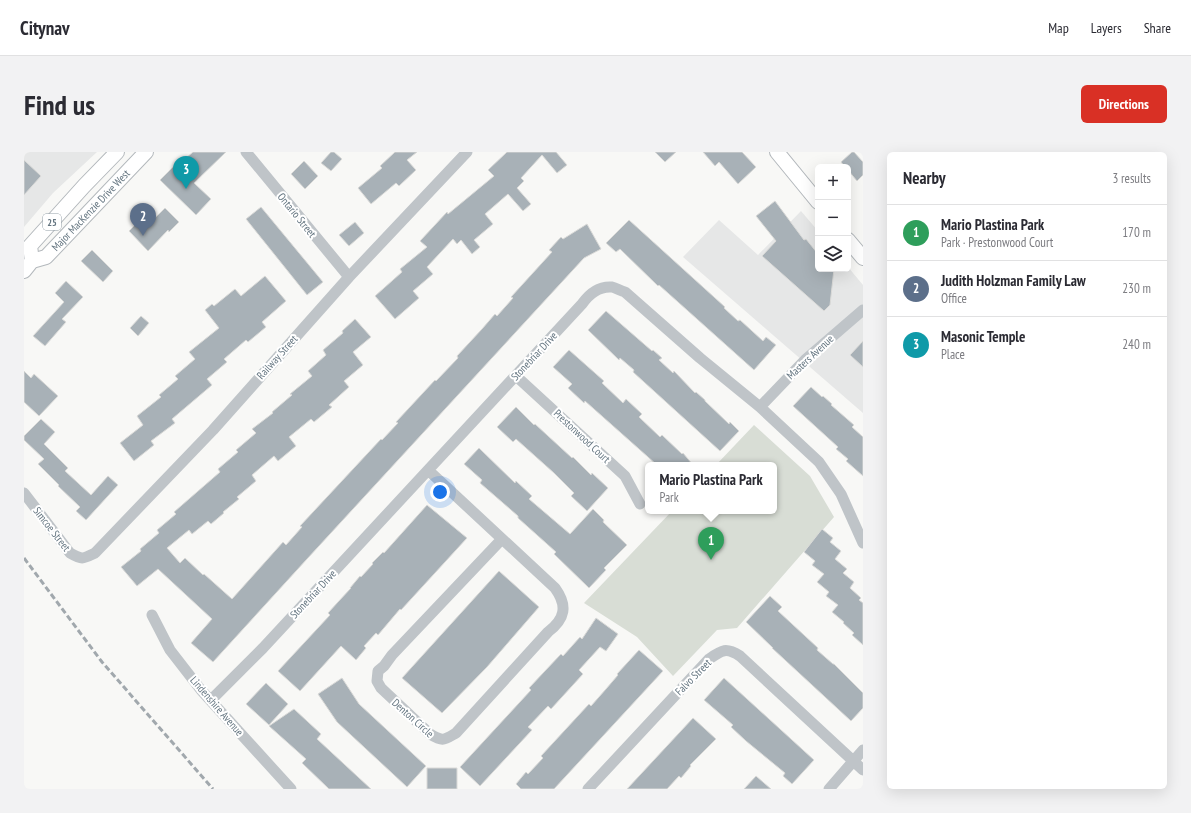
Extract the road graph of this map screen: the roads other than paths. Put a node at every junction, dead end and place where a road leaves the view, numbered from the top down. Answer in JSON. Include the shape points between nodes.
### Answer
{"nodes":[{"id":1,"x":117,"y":152,"type":"edge"},
{"id":2,"x":146,"y":152,"type":"edge"},
{"id":3,"x":246,"y":152,"type":"edge"},
{"id":4,"x":467,"y":152,"type":"edge"},
{"id":5,"x":777,"y":152,"type":"edge"},
{"id":6,"x":816,"y":200,"type":"edge"},
{"id":7,"x":851,"y":244,"type":"edge"},
{"id":8,"x":863,"y":258,"type":"edge"},
{"id":9,"x":28,"y":266,"type":"edge"},
{"id":10,"x":349,"y":277,"type":"junction"},
{"id":11,"x":863,"y":310,"type":"edge"},
{"id":12,"x":516,"y":376,"type":"junction"},
{"id":13,"x":760,"y":408,"type":"junction"},
{"id":14,"x":428,"y":470,"type":"junction"},
{"id":15,"x":24,"y":493,"type":"edge"},
{"id":16,"x":640,"y":504,"type":"dead end"},
{"id":17,"x":501,"y":540,"type":"junction"},
{"id":18,"x":863,"y":543,"type":"edge"},
{"id":19,"x":85,"y":558,"type":"joint"},
{"id":20,"x":152,"y":615,"type":"dead end"},
{"id":21,"x":210,"y":700,"type":"junction"},
{"id":22,"x":863,"y":750,"type":"edge"},
{"id":23,"x":854,"y":761,"type":"junction"},
{"id":24,"x":863,"y":770,"type":"edge"},
{"id":25,"x":291,"y":789,"type":"edge"},
{"id":26,"x":588,"y":789,"type":"edge"},
{"id":27,"x":829,"y":789,"type":"edge"}],
"edges":[{"from":1,"to":9,"type":"main road","name":"Major MacKenzie Drive West","number":"25","via":[[30,246]]},
{"from":2,"to":9,"type":"main road","name":"Major MacKenzie Drive West","number":"25","via":[[46,258]]},
{"from":3,"to":10,"type":"street","name":"Ontario Street"},
{"from":4,"to":10,"type":"street","name":"Railway Street"},
{"from":5,"to":6,"type":"main road"},
{"from":7,"to":8,"type":"main road"},
{"from":10,"to":19,"type":"street","name":"Railway Street","via":[[213,430],[95,553]]},
{"from":11,"to":13,"type":"street","name":"Masters Avenue","via":[[805,360]]},
{"from":12,"to":13,"type":"street","name":"Stonebriar Drive","via":[[588,295],[599,289],[613,287],[635,300]]},
{"from":12,"to":14,"type":"street","name":"Stonebriar Drive"},
{"from":12,"to":16,"type":"street","name":"Prestonwood Court","via":[[625,476]]},
{"from":13,"to":18,"type":"street","name":"Stonebriar Drive","via":[[819,462],[842,494]]},
{"from":14,"to":17,"type":"street","name":"Denton Circle"},
{"from":14,"to":21,"type":"street","name":"Stonebriar Drive","via":[[263,648]]},
{"from":15,"to":19,"type":"street","name":"Simcoe Street","via":[[70,553],[78,558]]},
{"from":17,"to":17,"type":"street","name":"Denton Circle","via":[[378,671],[377,681],[381,688],[438,739],[444,740],[456,733],[556,626],[563,614],[561,596],[555,588]]},
{"from":20,"to":21,"type":"street","name":"Lindenshire Avenue","via":[[170,650]]},
{"from":21,"to":25,"type":"street","name":"Lindenshire Avenue"},
{"from":22,"to":23,"type":"street"},
{"from":23,"to":24,"type":"street","name":"Falvo Street"},
{"from":23,"to":26,"type":"street","name":"Falvo Street","via":[[740,656],[732,651],[722,650],[709,659]]},
{"from":23,"to":27,"type":"street"}]}
